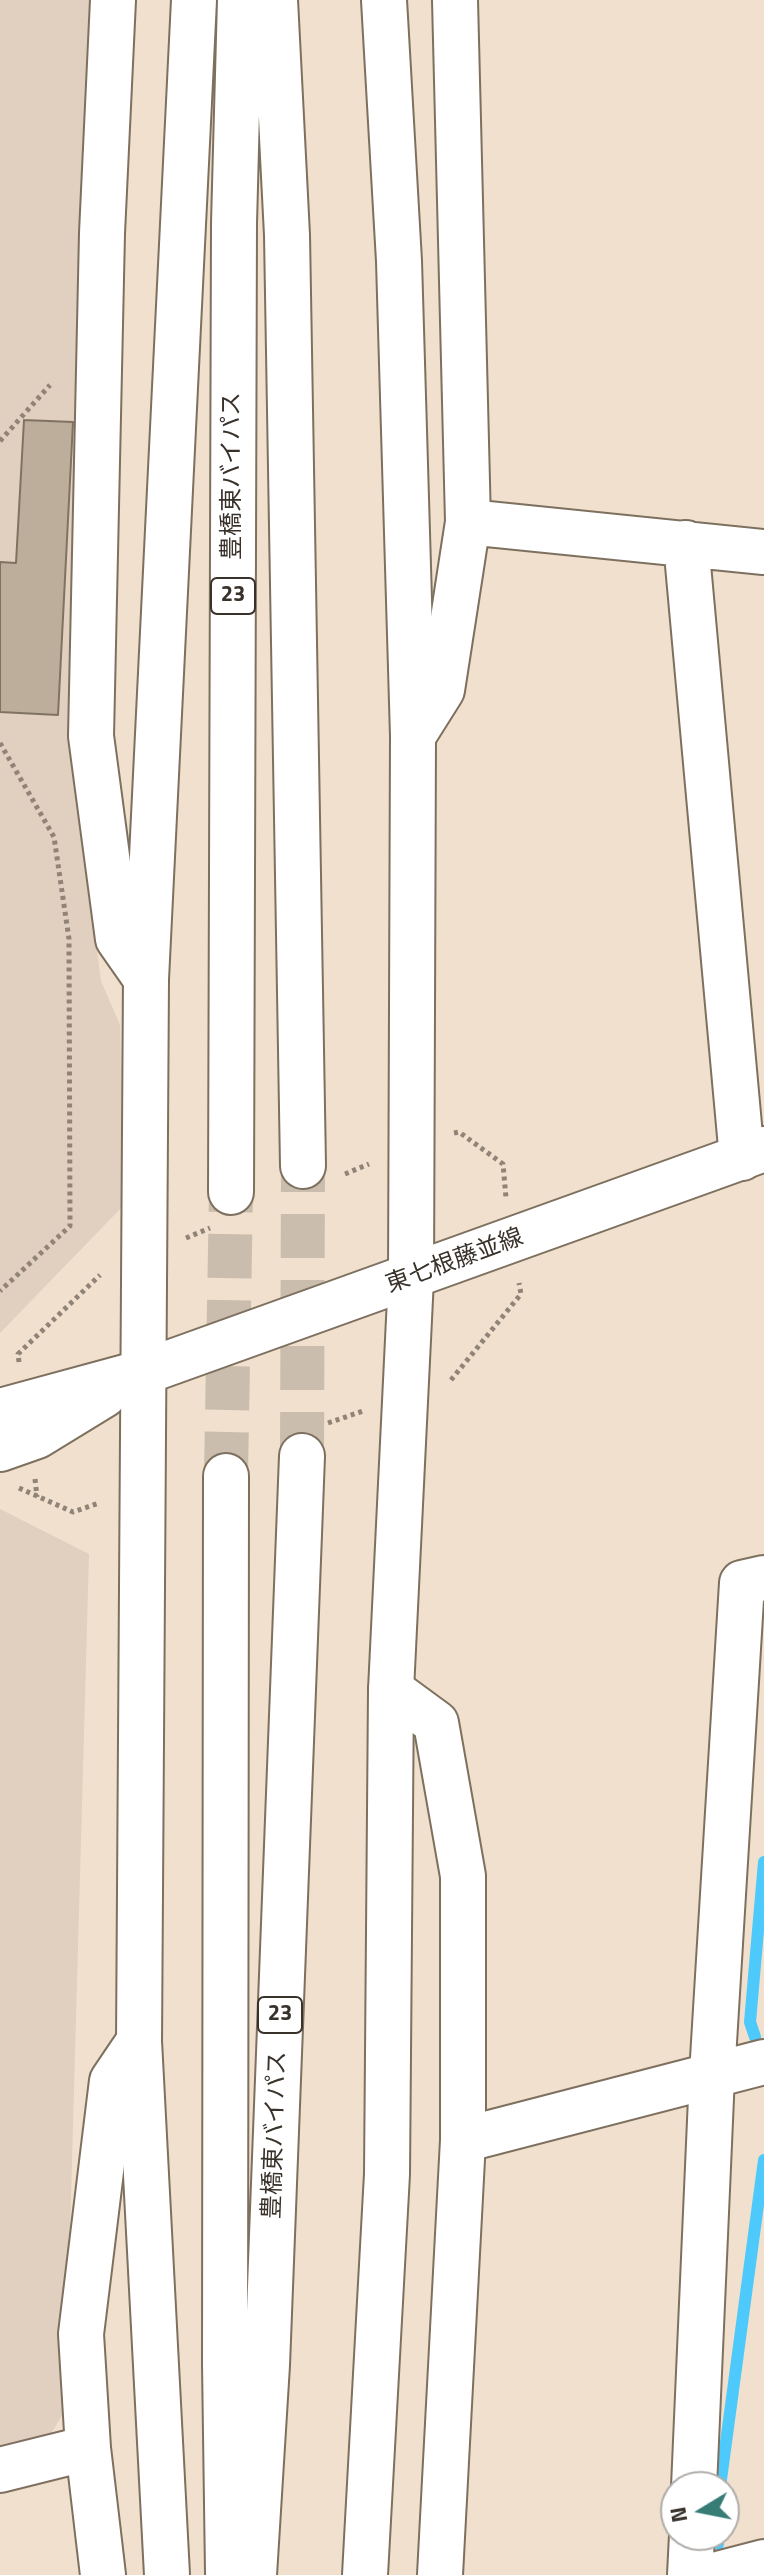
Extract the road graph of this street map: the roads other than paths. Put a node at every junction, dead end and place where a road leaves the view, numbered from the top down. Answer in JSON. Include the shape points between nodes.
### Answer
{"nodes":[{"id":1,"x":113,"y":0,"type":"edge"},
{"id":2,"x":194,"y":0,"type":"edge"},
{"id":3,"x":240,"y":0,"type":"edge"},
{"id":4,"x":275,"y":0,"type":"edge"},
{"id":5,"x":384,"y":0,"type":"edge"},
{"id":6,"x":455,"y":0,"type":"edge"},
{"id":7,"x":468,"y":522,"type":"junction"},
{"id":8,"x":686,"y":543,"type":"junction"},
{"id":9,"x":764,"y":552,"type":"edge"},
{"id":10,"x":413,"y":736,"type":"junction"},
{"id":11,"x":146,"y":979,"type":"junction"},
{"id":12,"x":753,"y":1153,"type":"edge"},
{"id":13,"x":303,"y":1166,"type":"tunnel mouth"},
{"id":14,"x":231,"y":1192,"type":"tunnel mouth"},
{"id":15,"x":411,"y":1278,"type":"junction"},
{"id":16,"x":144,"y":1372,"type":"junction"},
{"id":17,"x":0,"y":1411,"type":"edge"},
{"id":18,"x":0,"y":1449,"type":"edge"},
{"id":19,"x":302,"y":1456,"type":"tunnel mouth"},
{"id":20,"x":226,"y":1476,"type":"tunnel mouth"},
{"id":21,"x":764,"y":1578,"type":"edge"},
{"id":22,"x":391,"y":1690,"type":"junction"},
{"id":23,"x":139,"y":2041,"type":"junction"},
{"id":24,"x":764,"y":2062,"type":"edge"},
{"id":25,"x":712,"y":2075,"type":"junction"},
{"id":26,"x":463,"y":2140,"type":"junction"},
{"id":27,"x":88,"y":2448,"type":"junction"},
{"id":28,"x":0,"y":2470,"type":"edge"},
{"id":29,"x":695,"y":2471,"type":"edge"},
{"id":30,"x":691,"y":2551,"type":"edge"},
{"id":31,"x":764,"y":2562,"type":"edge"},
{"id":32,"x":103,"y":2575,"type":"edge"},
{"id":33,"x":167,"y":2575,"type":"edge"},
{"id":34,"x":228,"y":2575,"type":"edge"},
{"id":35,"x":254,"y":2575,"type":"edge"},
{"id":36,"x":365,"y":2575,"type":"edge"},
{"id":37,"x":440,"y":2575,"type":"edge"},
{"id":38,"x":690,"y":2575,"type":"edge"},
{"id":39,"x":714,"y":2575,"type":"edge"}],
"edges":[{"from":1,"to":11,"type":"main road","via":[[102,233],[91,736],[118,939]]},
{"from":2,"to":11,"type":"main road"},
{"from":3,"to":14,"type":"main road","name":"豊橋東バイパス","number":"23","via":[[234,223]]},
{"from":4,"to":13,"type":"main road","via":[[287,251]]},
{"from":5,"to":10,"type":"main road","via":[[399,261]]},
{"from":6,"to":7,"type":"main road"},
{"from":7,"to":8,"type":"main road"},
{"from":7,"to":10,"type":"main road","via":[[442,690]]},
{"from":8,"to":9,"type":"main road"},
{"from":8,"to":12,"type":"main road"},
{"from":10,"to":15,"type":"main road"},
{"from":11,"to":16,"type":"main road"},
{"from":12,"to":15,"type":"main road","name":"東七根藤並線"},
{"from":15,"to":16,"type":"main road","name":"東七根藤並線"},
{"from":15,"to":22,"type":"main road"},
{"from":16,"to":17,"type":"main road","name":"東七根藤並線"},
{"from":16,"to":18,"type":"main road","name":"東七根藤並線","via":[[37,1436]]},
{"from":16,"to":23,"type":"main road"},
{"from":19,"to":35,"type":"main road","name":"豊橋東バイパス","number":"23","via":[[268,2349]]},
{"from":20,"to":34,"type":"main road","name":"豊橋東バイパス","number":"23"},
{"from":21,"to":25,"type":"main road","via":[[742,1583]]},
{"from":22,"to":26,"type":"main road","via":[[436,1723],[461,1863]]},
{"from":22,"to":36,"type":"main road","via":[[387,2174]]},
{"from":23,"to":27,"type":"main road","via":[[112,2081],[81,2334]]},
{"from":23,"to":33,"type":"main road"},
{"from":24,"to":25,"type":"main road"},
{"from":25,"to":26,"type":"main road"},
{"from":25,"to":29,"type":"main road"},
{"from":26,"to":37,"type":"main road"},
{"from":27,"to":28,"type":"main road"},
{"from":27,"to":32,"type":"main road"},
{"from":30,"to":38,"type":"main road"},
{"from":31,"to":39,"type":"main road"}]}
